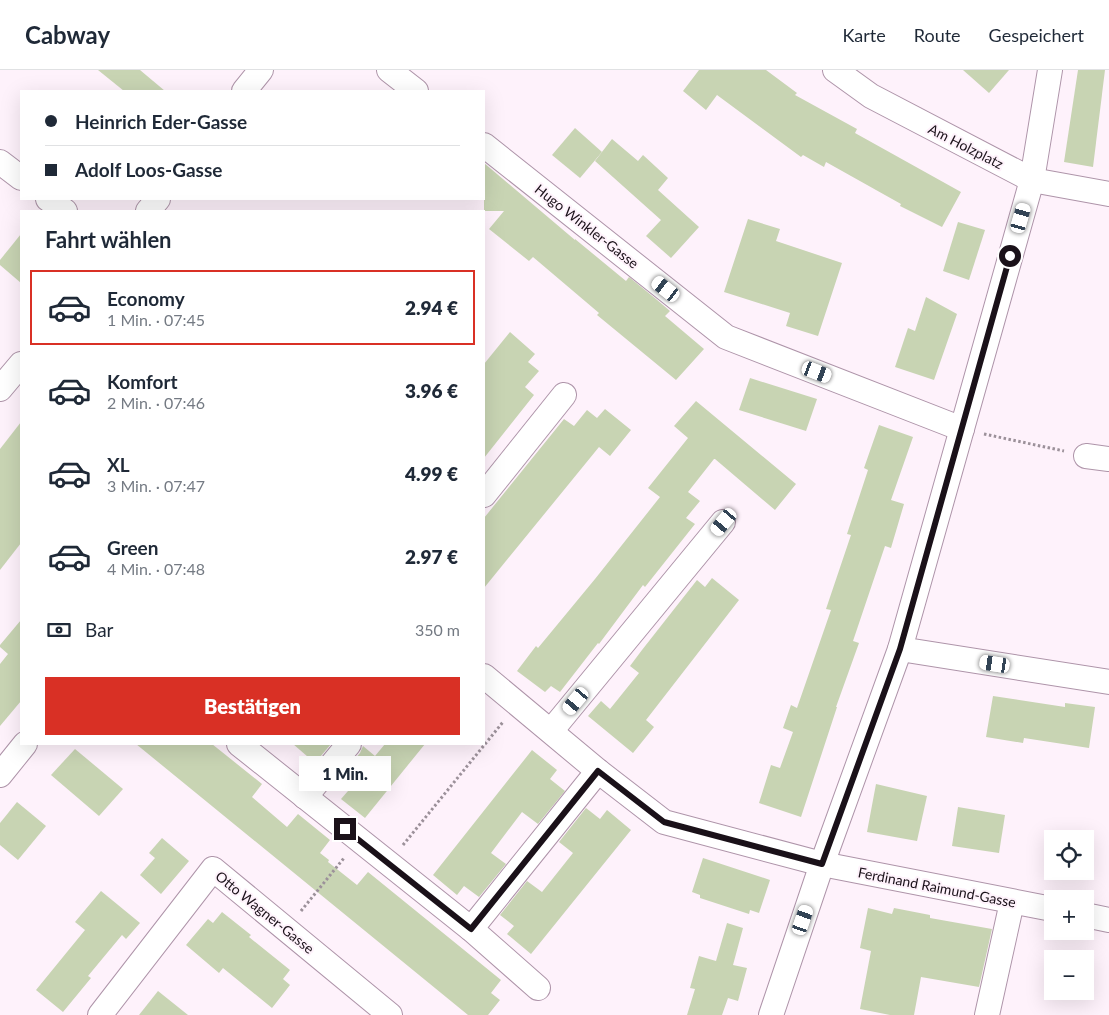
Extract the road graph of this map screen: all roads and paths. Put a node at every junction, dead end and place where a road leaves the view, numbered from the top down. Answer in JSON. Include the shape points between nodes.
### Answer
{"nodes":[{"id":1,"x":261,"y":70,"type":"edge"},
{"id":2,"x":389,"y":70,"type":"edge"},
{"id":3,"x":835,"y":70,"type":"edge"},
{"id":4,"x":1050,"y":70,"type":"edge"},
{"id":5,"x":245,"y":90,"type":"edge"},
{"id":6,"x":415,"y":90,"type":"edge"},
{"id":7,"x":485,"y":146,"type":"edge"},
{"id":8,"x":0,"y":162,"type":"edge"},
{"id":9,"x":20,"y":177,"type":"edge"},
{"id":10,"x":1032,"y":180,"type":"junction"},
{"id":11,"x":1109,"y":194,"type":"edge"},
{"id":12,"x":49,"y":200,"type":"edge"},
{"id":13,"x":157,"y":200,"type":"edge"},
{"id":14,"x":64,"y":210,"type":"edge"},
{"id":15,"x":149,"y":210,"type":"edge"},
{"id":16,"x":20,"y":365,"type":"edge"},
{"id":17,"x":0,"y":389,"type":"edge"},
{"id":18,"x":564,"y":395,"type":"dead end"},
{"id":19,"x":962,"y":429,"type":"junction"},
{"id":20,"x":1086,"y":456,"type":"joint"},
{"id":21,"x":1109,"y":459,"type":"edge"},
{"id":22,"x":485,"y":494,"type":"edge"},
{"id":23,"x":724,"y":522,"type":"dead end"},
{"id":24,"x":900,"y":649,"type":"junction"},
{"id":25,"x":485,"y":677,"type":"edge"},
{"id":26,"x":1109,"y":682,"type":"edge"},
{"id":27,"x":517,"y":704,"type":"junction"},
{"id":28,"x":551,"y":731,"type":"junction"},
{"id":29,"x":485,"y":743,"type":"edge"},
{"id":30,"x":24,"y":745,"type":"edge"},
{"id":31,"x":240,"y":745,"type":"edge"},
{"id":32,"x":348,"y":745,"type":"edge"},
{"id":33,"x":484,"y":745,"type":"edge"},
{"id":34,"x":598,"y":771,"type":"junction"},
{"id":35,"x":0,"y":775,"type":"edge"},
{"id":36,"x":305,"y":797,"type":"junction"},
{"id":37,"x":358,"y":840,"type":"junction"},
{"id":38,"x":388,"y":863,"type":"junction"},
{"id":39,"x":822,"y":864,"type":"junction"},
{"id":40,"x":1012,"y":902,"type":"junction"},
{"id":41,"x":1044,"y":908,"type":"edge"},
{"id":42,"x":1094,"y":917,"type":"edge"},
{"id":43,"x":1109,"y":920,"type":"edge"},
{"id":44,"x":286,"y":929,"type":"junction"},
{"id":45,"x":471,"y":929,"type":"junction"},
{"id":46,"x":538,"y":988,"type":"dead end"},
{"id":47,"x":100,"y":1015,"type":"edge"},
{"id":48,"x":390,"y":1015,"type":"edge"},
{"id":49,"x":772,"y":1015,"type":"edge"},
{"id":50,"x":988,"y":1015,"type":"edge"}],
"edges":[{"from":1,"to":5,"type":"street"},
{"from":2,"to":6,"type":"street"},
{"from":3,"to":10,"type":"street","name":"Am Holzplatz","via":[[871,96]]},
{"from":4,"to":10,"type":"street"},
{"from":7,"to":19,"type":"street","name":"Hugo Winkler-Gasse","via":[[726,337]]},
{"from":8,"to":9,"type":"street"},
{"from":10,"to":11,"type":"street","name":"Am Holzplatz"},
{"from":10,"to":19,"type":"street"},
{"from":12,"to":14,"type":"street"},
{"from":13,"to":15,"type":"street"},
{"from":16,"to":17,"type":"street"},
{"from":18,"to":22,"type":"street"},
{"from":19,"to":20,"type":"path"},
{"from":19,"to":24,"type":"street"},
{"from":20,"to":21,"type":"street"},
{"from":23,"to":28,"type":"street"},
{"from":24,"to":26,"type":"street"},
{"from":24,"to":39,"type":"street"},
{"from":25,"to":27,"type":"street","name":"Ferdinand Raimund-Gasse"},
{"from":27,"to":28,"type":"street","name":"Ferdinand Raimund-Gasse"},
{"from":27,"to":29,"type":"path"},
{"from":28,"to":34,"type":"street","name":"Ferdinand Raimund-Gasse"},
{"from":30,"to":35,"type":"street"},
{"from":31,"to":36,"type":"street"},
{"from":32,"to":36,"type":"street"},
{"from":33,"to":38,"type":"path"},
{"from":34,"to":39,"type":"street","name":"Ferdinand Raimund-Gasse","via":[[664,822]]},
{"from":34,"to":45,"type":"street"},
{"from":36,"to":37,"type":"street"},
{"from":37,"to":38,"type":"street"},
{"from":37,"to":44,"type":"path"},
{"from":38,"to":45,"type":"street"},
{"from":39,"to":40,"type":"street","name":"Ferdinand Raimund-Gasse"},
{"from":39,"to":49,"type":"street"},
{"from":40,"to":41,"type":"street","name":"Ferdinand Raimund-Gasse"},
{"from":40,"to":50,"type":"street"},
{"from":42,"to":43,"type":"street"},
{"from":44,"to":47,"type":"street","name":"Otto Wagner-Gasse","via":[[213,869]]},
{"from":44,"to":48,"type":"street","name":"Otto Wagner-Gasse"},
{"from":45,"to":46,"type":"street"}]}
